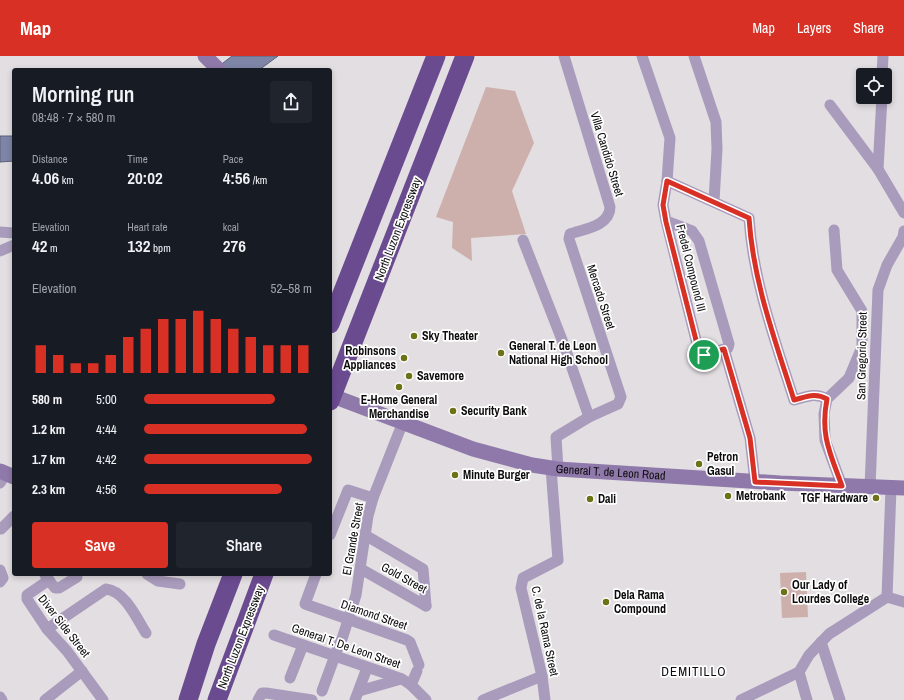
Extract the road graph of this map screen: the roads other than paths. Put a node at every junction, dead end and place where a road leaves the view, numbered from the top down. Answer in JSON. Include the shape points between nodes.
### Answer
{"nodes":[{"id":1,"x":205,"y":56,"type":"edge"},
{"id":2,"x":436,"y":56,"type":"edge"},
{"id":3,"x":465,"y":56,"type":"edge"},
{"id":4,"x":564,"y":56,"type":"edge"},
{"id":5,"x":642,"y":56,"type":"edge"},
{"id":6,"x":694,"y":56,"type":"edge"},
{"id":7,"x":883,"y":56,"type":"edge"},
{"id":8,"x":217,"y":68,"type":"edge"},
{"id":9,"x":882,"y":68,"type":"edge"},
{"id":10,"x":882,"y":104,"type":"edge"},
{"id":11,"x":830,"y":105,"type":"dead end"},
{"id":12,"x":878,"y":170,"type":"junction"},
{"id":13,"x":667,"y":181,"type":"junction"},
{"id":14,"x":714,"y":201,"type":"junction"},
{"id":15,"x":904,"y":213,"type":"edge"},
{"id":16,"x":666,"y":222,"type":"junction"},
{"id":17,"x":834,"y":230,"type":"dead end"},
{"id":18,"x":904,"y":231,"type":"edge"},
{"id":19,"x":0,"y":232,"type":"edge"},
{"id":20,"x":12,"y":233,"type":"edge"},
{"id":21,"x":569,"y":236,"type":"joint"},
{"id":22,"x":523,"y":240,"type":"dead end"},
{"id":23,"x":12,"y":246,"type":"edge"},
{"id":24,"x":0,"y":251,"type":"edge"},
{"id":25,"x":332,"y":319,"type":"edge"},
{"id":26,"x":724,"y":349,"type":"junction"},
{"id":27,"x":332,"y":396,"type":"edge"},
{"id":28,"x":332,"y":396,"type":"edge"},
{"id":29,"x":827,"y":399,"type":"junction"},
{"id":30,"x":589,"y":417,"type":"junction"},
{"id":31,"x":403,"y":422,"type":"junction"},
{"id":32,"x":554,"y":468,"type":"junction"},
{"id":33,"x":755,"y":482,"type":"junction"},
{"id":34,"x":842,"y":486,"type":"junction"},
{"id":35,"x":870,"y":487,"type":"junction"},
{"id":36,"x":898,"y":488,"type":"edge"},
{"id":37,"x":373,"y":498,"type":"junction"},
{"id":38,"x":12,"y":518,"type":"edge"},
{"id":39,"x":1,"y":529,"type":"edge"},
{"id":40,"x":332,"y":530,"type":"edge"},
{"id":41,"x":365,"y":535,"type":"junction"},
{"id":42,"x":361,"y":569,"type":"junction"},
{"id":43,"x":0,"y":570,"type":"edge"},
{"id":44,"x":151,"y":576,"type":"edge"},
{"id":45,"x":232,"y":576,"type":"edge"},
{"id":46,"x":263,"y":576,"type":"edge"},
{"id":47,"x":315,"y":576,"type":"edge"},
{"id":48,"x":47,"y":577,"type":"edge"},
{"id":49,"x":77,"y":577,"type":"dead end"},
{"id":50,"x":0,"y":582,"type":"edge"},
{"id":51,"x":180,"y":584,"type":"dead end"},
{"id":52,"x":886,"y":597,"type":"junction"},
{"id":53,"x":904,"y":602,"type":"edge"},
{"id":54,"x":348,"y":620,"type":"junction"},
{"id":55,"x":47,"y":629,"type":"junction"},
{"id":56,"x":146,"y":633,"type":"dead end"},
{"id":57,"x":274,"y":635,"type":"dead end"},
{"id":58,"x":821,"y":642,"type":"junction"},
{"id":59,"x":303,"y":645,"type":"junction"},
{"id":60,"x":335,"y":656,"type":"junction"},
{"id":61,"x":367,"y":668,"type":"junction"},
{"id":62,"x":82,"y":671,"type":"junction"},
{"id":63,"x":799,"y":672,"type":"junction"},
{"id":64,"x":542,"y":676,"type":"junction"},
{"id":65,"x":290,"y":678,"type":"dead end"},
{"id":66,"x":402,"y":679,"type":"junction"},
{"id":67,"x":412,"y":685,"type":"junction"},
{"id":68,"x":322,"y":691,"type":"dead end"},
{"id":69,"x":357,"y":695,"type":"edge"},
{"id":70,"x":0,"y":697,"type":"edge"},
{"id":71,"x":188,"y":697,"type":"edge"},
{"id":72,"x":2,"y":700,"type":"edge"},
{"id":73,"x":45,"y":700,"type":"edge"},
{"id":74,"x":103,"y":700,"type":"edge"},
{"id":75,"x":217,"y":700,"type":"edge"},
{"id":76,"x":258,"y":700,"type":"edge"},
{"id":77,"x":312,"y":700,"type":"edge"},
{"id":78,"x":426,"y":700,"type":"edge"},
{"id":79,"x":483,"y":700,"type":"edge"},
{"id":80,"x":546,"y":700,"type":"edge"},
{"id":81,"x":741,"y":700,"type":"edge"},
{"id":82,"x":807,"y":700,"type":"edge"},
{"id":83,"x":840,"y":700,"type":"edge"}],
"edges":[{"from":1,"to":8,"type":"main road"},
{"from":2,"to":25,"type":"highway"},
{"from":3,"to":27,"type":"highway","name":"North Luzon Expressway"},
{"from":4,"to":21,"type":"street","name":"Villa Candido Street","via":[[610,208],[609,214],[601,223]]},
{"from":5,"to":13,"type":"street","via":[[670,138]]},
{"from":6,"to":14,"type":"street","via":[[718,133]]},
{"from":7,"to":9,"type":"street"},
{"from":10,"to":12,"type":"street"},
{"from":11,"to":12,"type":"street"},
{"from":12,"to":15,"type":"street"},
{"from":13,"to":14,"type":"street"},
{"from":13,"to":16,"type":"street","via":[[663,205]]},
{"from":14,"to":29,"type":"street","via":[[749,218],[757,279],[794,400],[814,394]]},
{"from":16,"to":26,"type":"street","name":"Fredel Compound III","via":[[692,231],[699,241],[729,344],[728,348]]},
{"from":16,"to":26,"type":"street","name":"Fredel Compound III","via":[[699,352],[704,355]]},
{"from":17,"to":29,"type":"street","via":[[837,270],[862,311],[862,347],[849,378]]},
{"from":18,"to":35,"type":"street","name":"San Gregorio Street","via":[[878,290]]},
{"from":19,"to":20,"type":"street"},
{"from":21,"to":30,"type":"street","name":"Mercado Street","via":[[621,397],[618,404]]},
{"from":22,"to":30,"type":"street"},
{"from":23,"to":24,"type":"street"},
{"from":26,"to":33,"type":"street","name":"Fredel Compound III","via":[[750,438]]},
{"from":28,"to":31,"type":"main road","name":"General T. de Leon Road"},
{"from":29,"to":34,"type":"street","via":[[824,425],[826,440]]},
{"from":30,"to":32,"type":"street","name":"Mercado Street","via":[[556,437]]},
{"from":31,"to":32,"type":"main road","name":"General T. de Leon Road","via":[[485,452]]},
{"from":31,"to":37,"type":"street","name":"El Grande Street"},
{"from":32,"to":33,"type":"main road","name":"General T. de Leon Road"},
{"from":32,"to":64,"type":"street","name":"C. de la Rama Street","via":[[558,560],[523,578],[521,588]]},
{"from":33,"to":34,"type":"main road","name":"General T. de Leon Road"},
{"from":34,"to":35,"type":"main road","name":"General T. de Leon Road"},
{"from":35,"to":36,"type":"main road","name":"General T. de Leon Road"},
{"from":36,"to":52,"type":"street"},
{"from":37,"to":40,"type":"street","via":[[348,490]]},
{"from":37,"to":41,"type":"street","name":"El Grande Street"},
{"from":38,"to":39,"type":"street"},
{"from":41,"to":42,"type":"street","name":"El Grande Street"},
{"from":41,"to":42,"type":"street","name":"Gold Street","via":[[423,569],[426,606]]},
{"from":42,"to":54,"type":"street","name":"El Grande Street"},
{"from":43,"to":50,"type":"street","via":[[3,578]]},
{"from":44,"to":51,"type":"street","via":[[158,581]]},
{"from":45,"to":71,"type":"highway"},
{"from":46,"to":75,"type":"highway","name":"North Luzon Expressway"},
{"from":47,"to":54,"type":"street","name":"Diamond Street","via":[[305,604]]},
{"from":48,"to":49,"type":"street","via":[[55,588],[59,588]]},
{"from":48,"to":55,"type":"street","name":"Diver Side Street","via":[[26,597]]},
{"from":52,"to":53,"type":"street"},
{"from":52,"to":58,"type":"street","via":[[848,620]]},
{"from":54,"to":60,"type":"street","name":"El Grande Street"},
{"from":54,"to":67,"type":"street","name":"Diamond Street","via":[[410,642],[418,668]]},
{"from":55,"to":56,"type":"street","via":[[106,589],[114,591],[125,601]]},
{"from":55,"to":62,"type":"street","name":"Diver Side Street"},
{"from":57,"to":59,"type":"street","name":"General T. De Leon Street"},
{"from":58,"to":63,"type":"street"},
{"from":58,"to":83,"type":"street"},
{"from":59,"to":60,"type":"street","name":"General T. De Leon Street"},
{"from":59,"to":65,"type":"street"},
{"from":60,"to":61,"type":"street","name":"General T. De Leon Street"},
{"from":60,"to":68,"type":"street","name":"El Grande Street"},
{"from":61,"to":66,"type":"street","name":"General T. De Leon Street"},
{"from":61,"to":69,"type":"street"},
{"from":62,"to":73,"type":"street"},
{"from":62,"to":74,"type":"street","name":"Diver Side Street"},
{"from":63,"to":81,"type":"street"},
{"from":63,"to":82,"type":"street"},
{"from":64,"to":79,"type":"street"},
{"from":64,"to":80,"type":"street","name":"C. de la Rama Street"},
{"from":66,"to":67,"type":"street","name":"General T. De Leon Street"},
{"from":66,"to":69,"type":"street"},
{"from":67,"to":78,"type":"street","name":"General T. De Leon Street"},
{"from":70,"to":72,"type":"street"},
{"from":76,"to":77,"type":"street","via":[[262,693]]}]}
